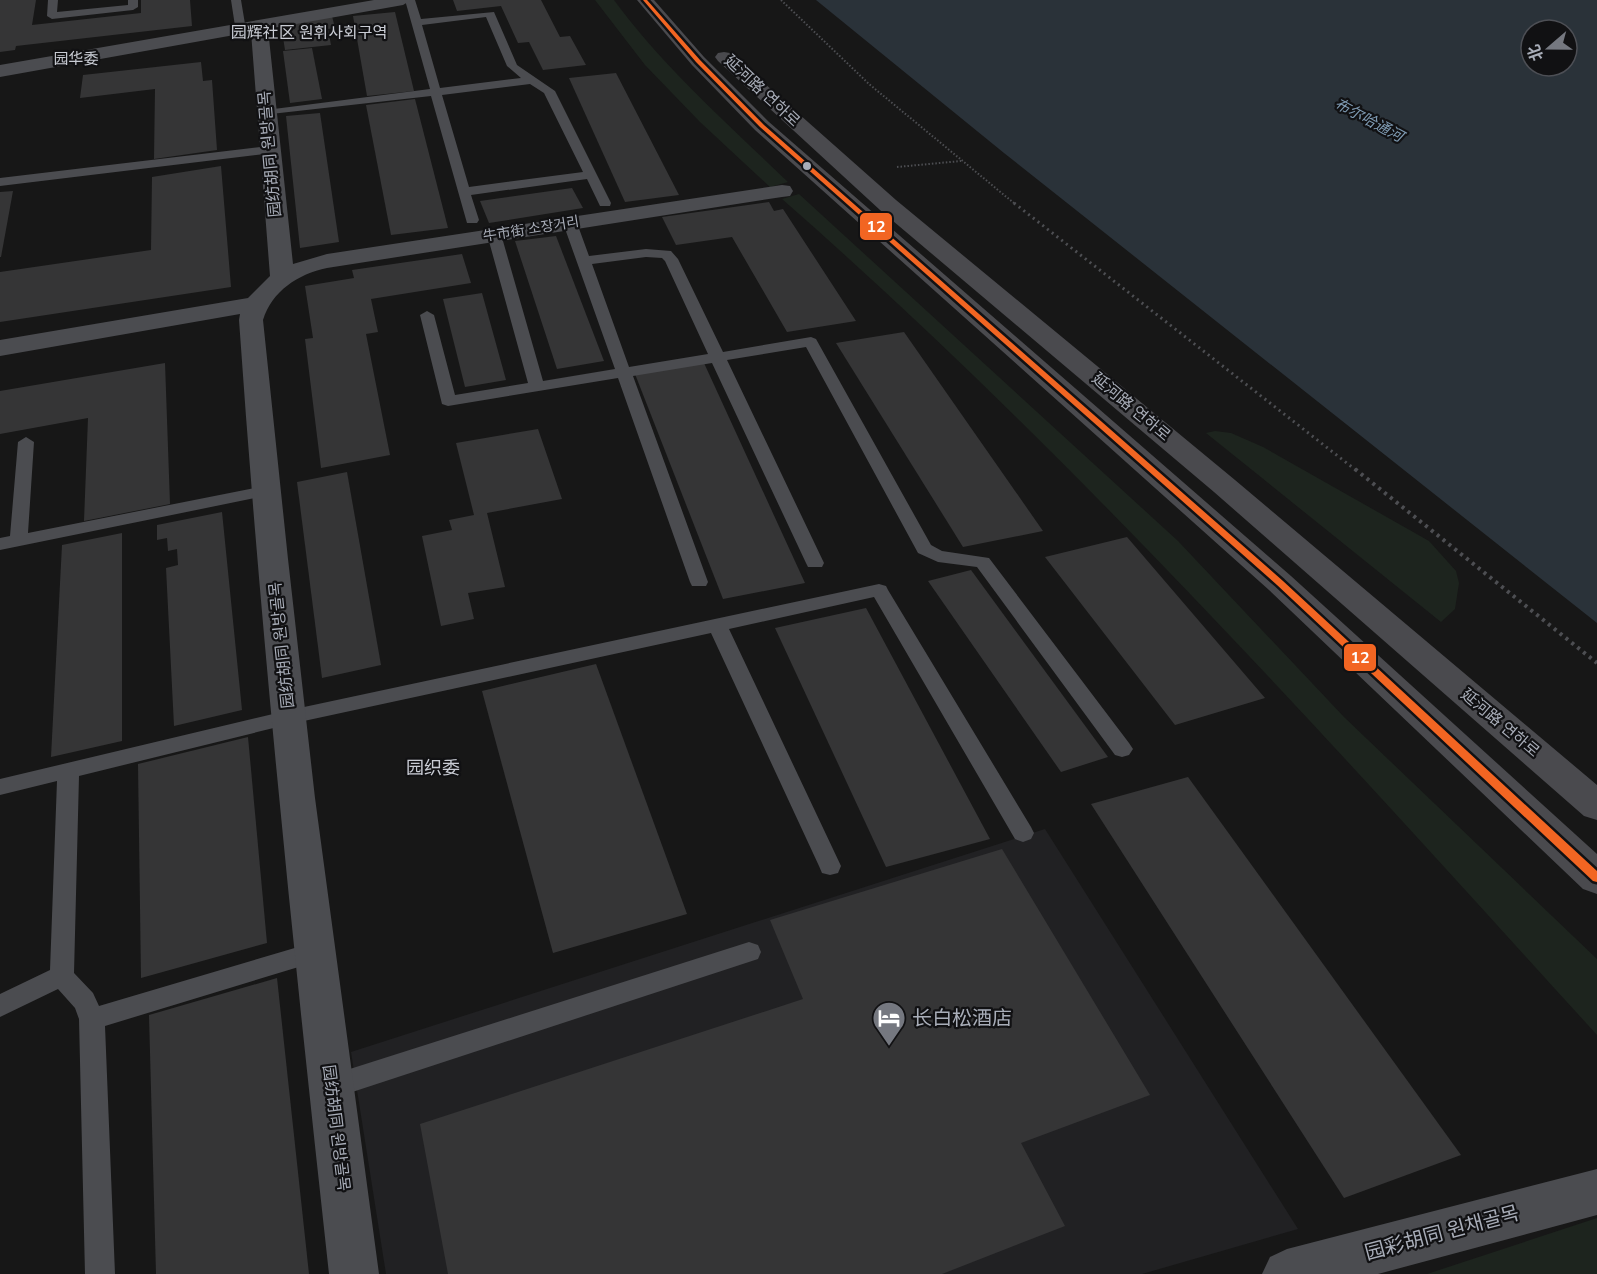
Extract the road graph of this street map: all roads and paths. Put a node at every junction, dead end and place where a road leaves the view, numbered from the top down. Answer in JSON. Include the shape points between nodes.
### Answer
{"nodes":[{"id":1,"x":53,"y":0,"type":"edge"},
{"id":2,"x":133,"y":0,"type":"edge"},
{"id":3,"x":236,"y":0,"type":"edge"},
{"id":4,"x":404,"y":0,"type":"edge"},
{"id":5,"x":410,"y":0,"type":"edge"},
{"id":6,"x":645,"y":0,"type":"edge"},
{"id":7,"x":672,"y":0,"type":"edge"},
{"id":8,"x":781,"y":0,"type":"edge"},
{"id":9,"x":417,"y":23,"type":"junction"},
{"id":10,"x":251,"y":26,"type":"junction"},
{"id":11,"x":0,"y":71,"type":"edge"},
{"id":12,"x":534,"y":80,"type":"junction"},
{"id":13,"x":436,"y":92,"type":"junction"},
{"id":14,"x":266,"y":113,"type":"junction"},
{"id":15,"x":269,"y":150,"type":"junction"},
{"id":16,"x":961,"y":161,"type":"junction"},
{"id":17,"x":890,"y":168,"type":"dead end"},
{"id":18,"x":591,"y":175,"type":"junction"},
{"id":19,"x":0,"y":182,"type":"edge"},
{"id":20,"x":782,"y":191,"type":"dead end"},
{"id":21,"x":464,"y":192,"type":"junction"},
{"id":22,"x":605,"y":203,"type":"dead end"},
{"id":23,"x":472,"y":220,"type":"dead end"},
{"id":24,"x":570,"y":223,"type":"junction"},
{"id":25,"x":494,"y":234,"type":"junction"},
{"id":26,"x":584,"y":261,"type":"junction"},
{"id":27,"x":282,"y":277,"type":"junction"},
{"id":28,"x":256,"y":304,"type":"junction"},
{"id":29,"x":427,"y":315,"type":"dead end"},
{"id":30,"x":0,"y":348,"type":"edge"},
{"id":31,"x":716,"y":357,"type":"junction"},
{"id":32,"x":623,"y":372,"type":"junction"},
{"id":33,"x":537,"y":386,"type":"junction"},
{"id":34,"x":26,"y":442,"type":"dead end"},
{"id":35,"x":265,"y":491,"type":"junction"},
{"id":36,"x":19,"y":540,"type":"junction"},
{"id":37,"x":0,"y":544,"type":"edge"},
{"id":38,"x":815,"y":563,"type":"dead end"},
{"id":39,"x":699,"y":582,"type":"dead end"},
{"id":40,"x":717,"y":625,"type":"junction"},
{"id":41,"x":1597,"y":663,"type":"edge"},
{"id":42,"x":290,"y":717,"type":"junction"},
{"id":43,"x":1122,"y":749,"type":"dead end"},
{"id":44,"x":68,"y":771,"type":"junction"},
{"id":45,"x":0,"y":787,"type":"edge"},
{"id":46,"x":1597,"y":806,"type":"edge"},
{"id":47,"x":1023,"y":833,"type":"dead end"},
{"id":48,"x":830,"y":866,"type":"dead end"},
{"id":49,"x":1597,"y":878,"type":"edge"},
{"id":50,"x":315,"y":952,"type":"junction"},
{"id":51,"x":749,"y":952,"type":"dead end"},
{"id":52,"x":62,"y":976,"type":"junction"},
{"id":53,"x":0,"y":1006,"type":"edge"},
{"id":54,"x":92,"y":1019,"type":"junction"},
{"id":55,"x":331,"y":1087,"type":"junction"},
{"id":56,"x":1597,"y":1192,"type":"edge"},
{"id":57,"x":100,"y":1274,"type":"edge"},
{"id":58,"x":354,"y":1274,"type":"edge"},
{"id":59,"x":1287,"y":1274,"type":"edge"}],
"edges":[{"from":1,"to":2,"type":"lane","via":[[52,16],[133,7]]},
{"from":3,"to":10,"type":"lane","via":[[240,26]]},
{"from":4,"to":10,"type":"street"},
{"from":5,"to":9,"type":"lane"},
{"from":6,"to":49,"type":"main road","name":"延河路 연하로","via":[[762,126],[1280,583]]},
{"from":7,"to":46,"type":"main road","name":"延河路 연하로","via":[[745,77],[854,175]]},
{"from":8,"to":16,"type":"path","via":[[869,84]]},
{"from":9,"to":12,"type":"lane","via":[[490,14],[512,66]]},
{"from":9,"to":13,"type":"lane"},
{"from":10,"to":11,"type":"street"},
{"from":10,"to":14,"type":"street","name":"园纺胡同 원방골목"},
{"from":12,"to":13,"type":"lane"},
{"from":12,"to":18,"type":"lane","via":[[549,91]]},
{"from":13,"to":14,"type":"lane"},
{"from":13,"to":21,"type":"lane"},
{"from":14,"to":15,"type":"street","name":"园纺胡同 원방골목"},
{"from":15,"to":19,"type":"lane"},
{"from":15,"to":27,"type":"street","name":"园纺胡同 원방골목"},
{"from":16,"to":17,"type":"path"},
{"from":16,"to":41,"type":"path"},
{"from":18,"to":21,"type":"lane"},
{"from":18,"to":22,"type":"lane"},
{"from":20,"to":24,"type":"street","name":"牛市街 소장거리"},
{"from":21,"to":23,"type":"lane"},
{"from":24,"to":25,"type":"street","name":"牛市街 소장거리"},
{"from":24,"to":26,"type":"lane"},
{"from":25,"to":27,"type":"street","name":"牛市街 소장거리","via":[[327,261]]},
{"from":25,"to":33,"type":"lane"},
{"from":26,"to":31,"type":"lane","via":[[666,254]]},
{"from":26,"to":32,"type":"lane"},
{"from":27,"to":28,"type":"street"},
{"from":28,"to":30,"type":"street"},
{"from":28,"to":35,"type":"street","name":"园纺胡同 원방골목","via":[[252,320]]},
{"from":29,"to":33,"type":"lane","via":[[448,401]]},
{"from":31,"to":32,"type":"lane"},
{"from":31,"to":38,"type":"lane"},
{"from":31,"to":43,"type":"lane","via":[[810,342],[924,549],[938,556],[983,562]]},
{"from":32,"to":33,"type":"lane"},
{"from":32,"to":39,"type":"lane"},
{"from":34,"to":36,"type":"lane"},
{"from":35,"to":36,"type":"lane"},
{"from":35,"to":42,"type":"street","name":"园纺胡同 원방골목"},
{"from":36,"to":37,"type":"lane"},
{"from":40,"to":42,"type":"lane"},
{"from":40,"to":47,"type":"lane","via":[[879,590]]},
{"from":40,"to":48,"type":"lane"},
{"from":42,"to":44,"type":"lane"},
{"from":42,"to":50,"type":"street","name":"园纺胡同 원방골목"},
{"from":44,"to":45,"type":"lane"},
{"from":44,"to":52,"type":"lane"},
{"from":50,"to":54,"type":"lane"},
{"from":50,"to":55,"type":"street","name":"园纺胡同 원방골목"},
{"from":51,"to":55,"type":"lane"},
{"from":52,"to":53,"type":"lane"},
{"from":52,"to":54,"type":"lane","via":[[84,1001]]},
{"from":54,"to":57,"type":"lane"},
{"from":55,"to":58,"type":"street","name":"园纺胡同 원방골목"},
{"from":56,"to":59,"type":"street","name":"园彩胡同 원채골목"}]}
